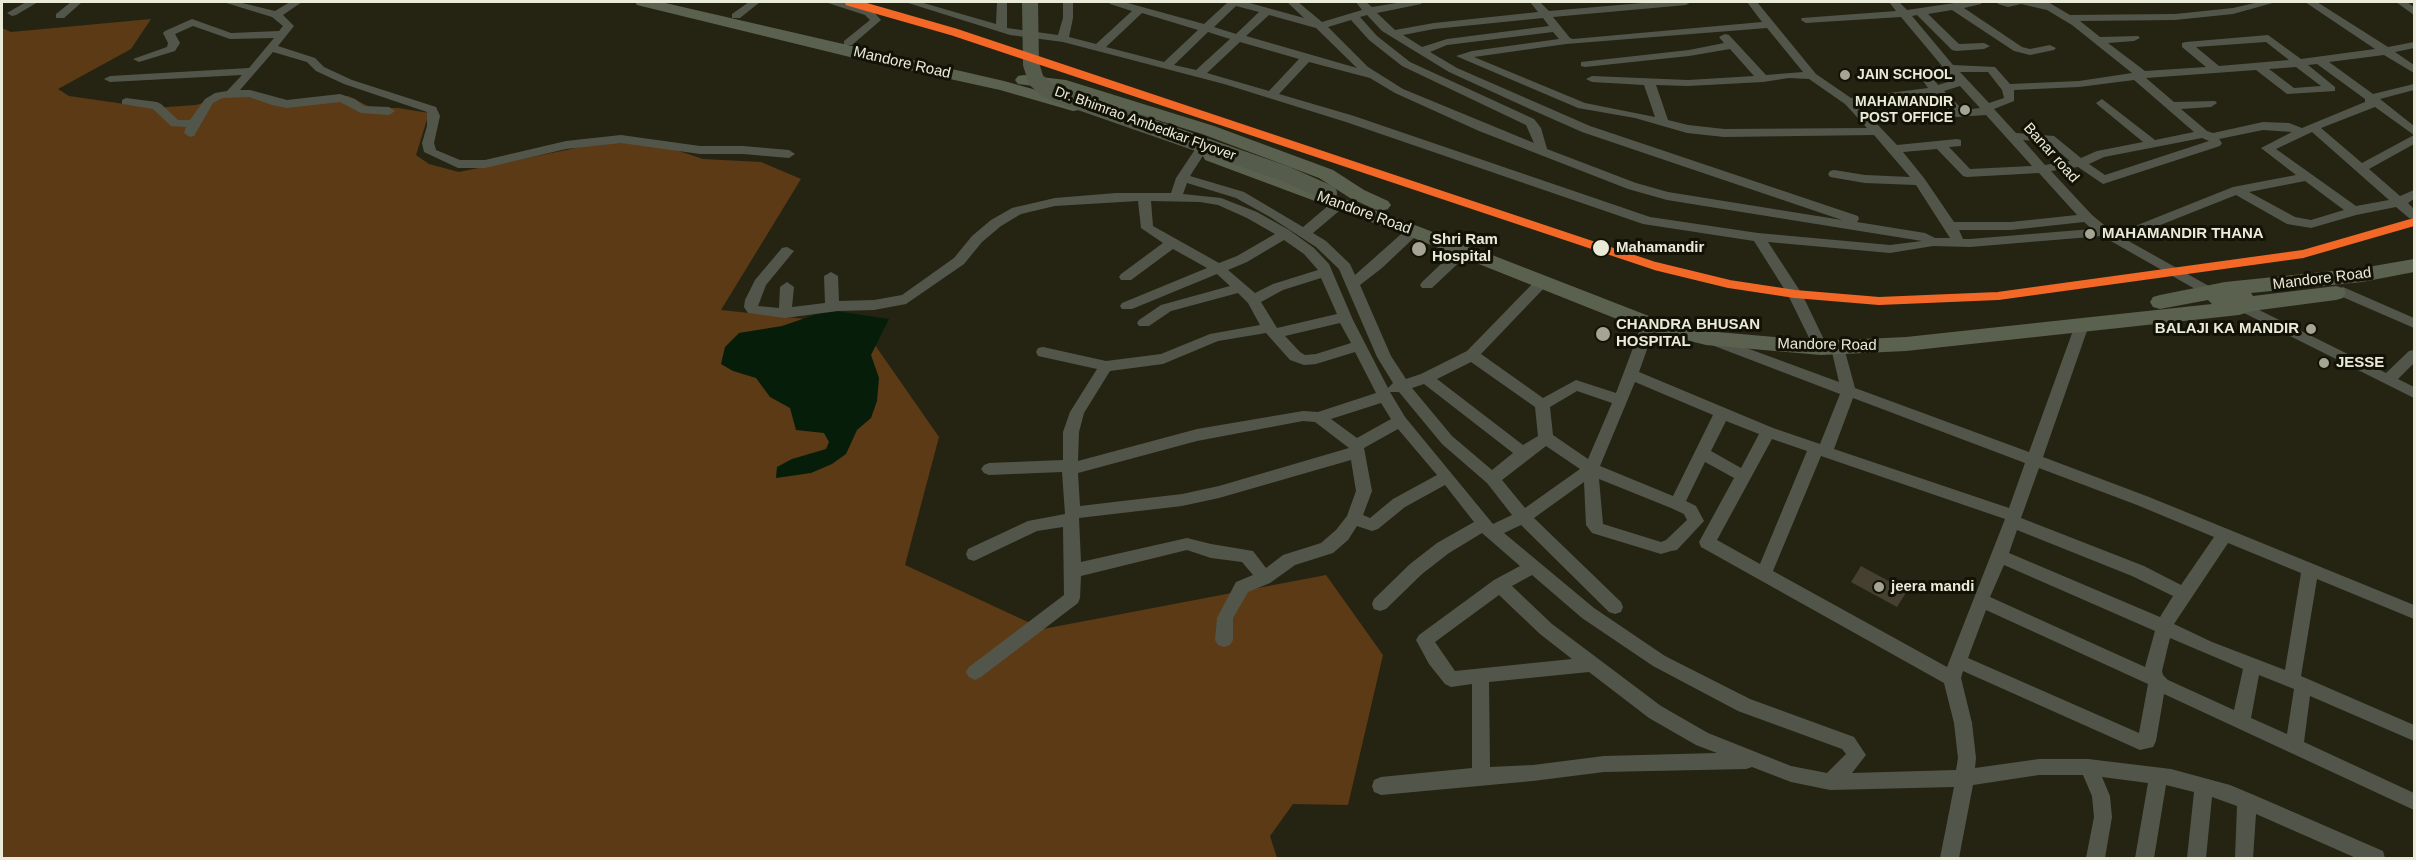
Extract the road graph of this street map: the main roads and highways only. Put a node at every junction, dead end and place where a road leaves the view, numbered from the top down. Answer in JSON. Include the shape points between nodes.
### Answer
{"nodes":[{"id":1,"x":644,"y":2,"type":"edge"},
{"id":2,"x":671,"y":2,"type":"edge"},
{"id":3,"x":1030,"y":2,"type":"edge"},
{"id":4,"x":1040,"y":2,"type":"edge"},
{"id":5,"x":1335,"y":194,"type":"junction"},
{"id":6,"x":2415,"y":266,"type":"edge"},
{"id":7,"x":2415,"y":282,"type":"edge"},
{"id":8,"x":2230,"y":299,"type":"junction"},
{"id":9,"x":1825,"y":343,"type":"junction"}],
"edges":[{"from":1,"to":5,"type":"highway","name":"Mandore Road","via":[[1027,92]]},
{"from":2,"to":9,"type":"highway","name":"Mandore Road","via":[[973,72],[1060,84],[1208,130],[1326,174],[1357,194],[1426,226],[1651,314]]},
{"from":3,"to":5,"type":"main road","name":"Dr. Bhimrao Ambedkar Flyover","bridge":true,"via":[[1031,64],[1036,80],[1045,88]]},
{"from":4,"to":5,"type":"main road","name":"Dr. Bhimrao Ambedkar Flyover","via":[[1043,65],[1053,83],[1275,162]]},
{"from":5,"to":9,"type":"highway","name":"Mandore Road","via":[[1413,231],[1649,324],[1706,338]]},
{"from":6,"to":8,"type":"highway","name":"Mandore Road"},
{"from":7,"to":8,"type":"highway","name":"Mandore Road","via":[[2343,292]]},
{"from":8,"to":9,"type":"highway","name":"Mandore Road","via":[[1864,334]]},
{"from":8,"to":9,"type":"highway","name":"Mandore Road","via":[[2082,325],[1906,344]]}]}
